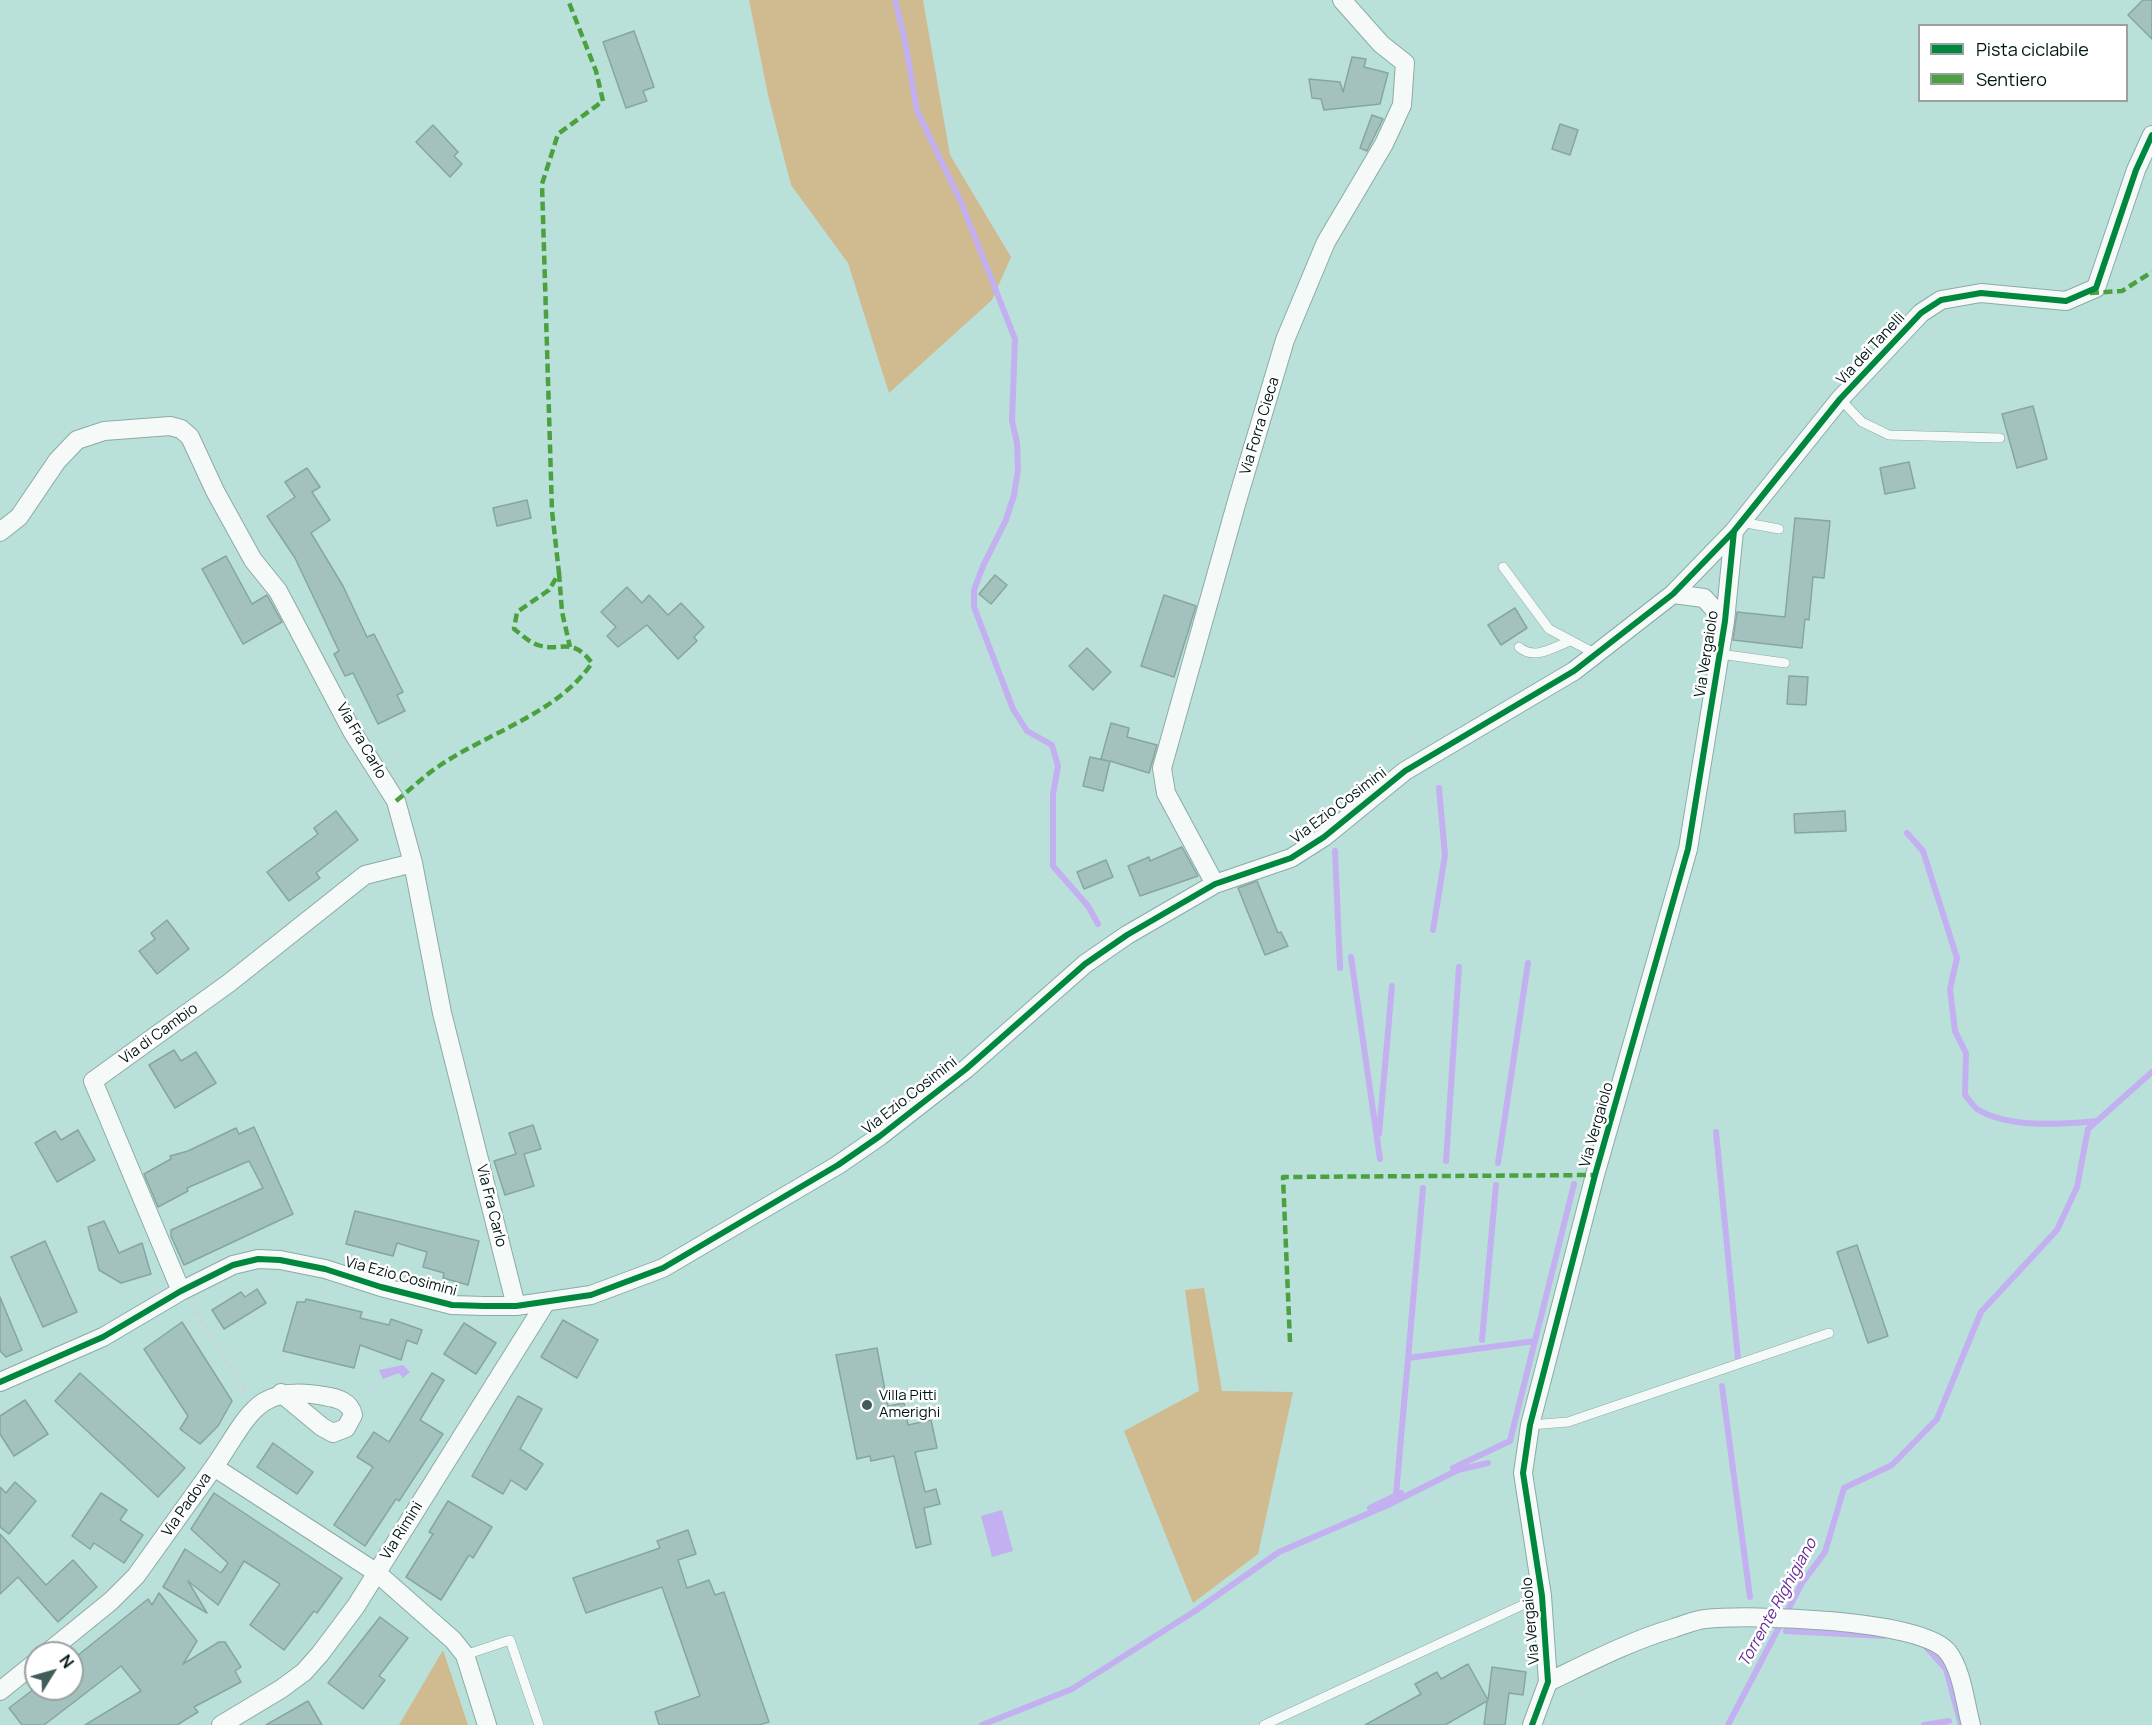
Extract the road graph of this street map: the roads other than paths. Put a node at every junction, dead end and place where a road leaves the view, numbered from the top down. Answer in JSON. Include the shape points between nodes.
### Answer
{"nodes":[{"id":1,"x":1342,"y":0,"type":"edge"},
{"id":2,"x":2152,"y":135,"type":"edge"},
{"id":3,"x":2145,"y":166,"type":"edge"},
{"id":4,"x":1840,"y":399,"type":"junction"},
{"id":5,"x":2000,"y":438,"type":"dead end"},
{"id":6,"x":1738,"y":526,"type":"junction"},
{"id":7,"x":1779,"y":529,"type":"dead end"},
{"id":8,"x":0,"y":532,"type":"edge"},
{"id":9,"x":1503,"y":567,"type":"dead end"},
{"id":10,"x":1673,"y":594,"type":"junction"},
{"id":11,"x":1725,"y":621,"type":"junction"},
{"id":12,"x":1570,"y":641,"type":"junction"},
{"id":13,"x":1519,"y":647,"type":"dead end"},
{"id":14,"x":1596,"y":654,"type":"junction"},
{"id":15,"x":1720,"y":654,"type":"junction"},
{"id":16,"x":1785,"y":663,"type":"dead end"},
{"id":17,"x":413,"y":863,"type":"junction"},
{"id":18,"x":1215,"y":884,"type":"junction"},
{"id":19,"x":182,"y":1291,"type":"junction"},
{"id":20,"x":546,"y":1302,"type":"junction"},
{"id":21,"x":516,"y":1306,"type":"junction"},
{"id":22,"x":1829,"y":1333,"type":"dead end"},
{"id":23,"x":0,"y":1382,"type":"edge"},
{"id":24,"x":280,"y":1393,"type":"dead end"},
{"id":25,"x":1530,"y":1425,"type":"junction"},
{"id":26,"x":214,"y":1467,"type":"junction"},
{"id":27,"x":377,"y":1573,"type":"junction"},
{"id":28,"x":1542,"y":1596,"type":"junction"},
{"id":29,"x":62,"y":1641,"type":"edge"},
{"id":30,"x":465,"y":1655,"type":"junction"},
{"id":31,"x":24,"y":1672,"type":"edge"},
{"id":32,"x":1548,"y":1682,"type":"junction"},
{"id":33,"x":0,"y":1691,"type":"edge"},
{"id":34,"x":221,"y":1725,"type":"edge"},
{"id":35,"x":487,"y":1725,"type":"edge"},
{"id":36,"x":539,"y":1725,"type":"edge"},
{"id":37,"x":1264,"y":1725,"type":"edge"},
{"id":38,"x":1532,"y":1725,"type":"edge"},
{"id":39,"x":1971,"y":1725,"type":"edge"}],
"edges":[{"from":1,"to":18,"type":"street","name":"Via Forra Cieca","via":[[1381,44],[1405,63],[1402,105],[1384,144],[1326,242],[1286,340],[1162,768],[1166,794]]},
{"from":2,"to":3,"type":"street","name":"Via dei Tanelli"},
{"from":3,"to":4,"type":"street","name":"Via dei Tanelli","via":[[2096,288],[2066,301],[1981,293],[1941,300],[1921,313]]},
{"from":4,"to":5,"type":"lane","via":[[1862,422],[1889,435]]},
{"from":4,"to":6,"type":"street","name":"Via dei Tanelli"},
{"from":6,"to":7,"type":"lane"},
{"from":6,"to":10,"type":"street","name":"Via Ezio Cosimini"},
{"from":6,"to":11,"type":"street","name":"Via Vergaiolo"},
{"from":8,"to":17,"type":"street","name":"Via Fra Carlo","via":[[19,517],[57,461],[77,440],[104,431],[170,426],[181,429],[190,437],[254,561],[278,591],[353,733],[396,801]]},
{"from":9,"to":12,"type":"lane","via":[[1549,629]]},
{"from":10,"to":11,"type":"street","via":[[1704,598]]},
{"from":10,"to":14,"type":"street","name":"Via Ezio Cosimini"},
{"from":11,"to":15,"type":"street","name":"Via Vergaiolo"},
{"from":12,"to":13,"type":"lane","via":[[1534,654]]},
{"from":12,"to":14,"type":"lane"},
{"from":14,"to":18,"type":"street","name":"Via Ezio Cosimini","via":[[1574,671],[1405,771],[1324,837],[1291,858]]},
{"from":15,"to":16,"type":"lane"},
{"from":15,"to":25,"type":"street","name":"Via Vergaiolo","via":[[1688,849],[1595,1175]]},
{"from":17,"to":19,"type":"street","name":"Via di Cambio","via":[[365,875],[229,983],[93,1081]]},
{"from":17,"to":21,"type":"street","name":"Via Fra Carlo","via":[[442,1013]]},
{"from":18,"to":20,"type":"street","name":"Via Ezio Cosimini","via":[[1176,904],[1085,964],[966,1069],[838,1165],[663,1268],[591,1295]]},
{"from":19,"to":21,"type":"street","name":"Via Ezio Cosimini","via":[[233,1265],[258,1259],[325,1269],[452,1305]]},
{"from":19,"to":23,"type":"street","name":"Via Ezio Cosimini","via":[[103,1337]]},
{"from":20,"to":21,"type":"street","name":"Via Ezio Cosimini"},
{"from":20,"to":27,"type":"street","name":"Via Rimini"},
{"from":22,"to":25,"type":"lane","via":[[1568,1422]]},
{"from":24,"to":26,"type":"street","via":[[262,1401]]},
{"from":25,"to":28,"type":"street","name":"Via Vergaiolo","via":[[1523,1473]]},
{"from":26,"to":27,"type":"street","name":"Via Padova"},
{"from":26,"to":29,"type":"street","name":"Via Padova","via":[[136,1576]]},
{"from":27,"to":30,"type":"street","name":"Via Padova"},
{"from":27,"to":34,"type":"street","name":"Via Rimini","via":[[304,1672]]},
{"from":28,"to":32,"type":"street","name":"Via Vergaiolo"},
{"from":28,"to":37,"type":"lane"},
{"from":30,"to":35,"type":"street"},
{"from":30,"to":36,"type":"lane","via":[[510,1640]]},
{"from":31,"to":33,"type":"street"},
{"from":32,"to":38,"type":"street","name":"Via Vergaiolo"},
{"from":32,"to":39,"type":"street","via":[[1637,1639],[1705,1619],[1811,1619],[1911,1632],[1937,1643],[1948,1653],[1959,1677]]}]}
